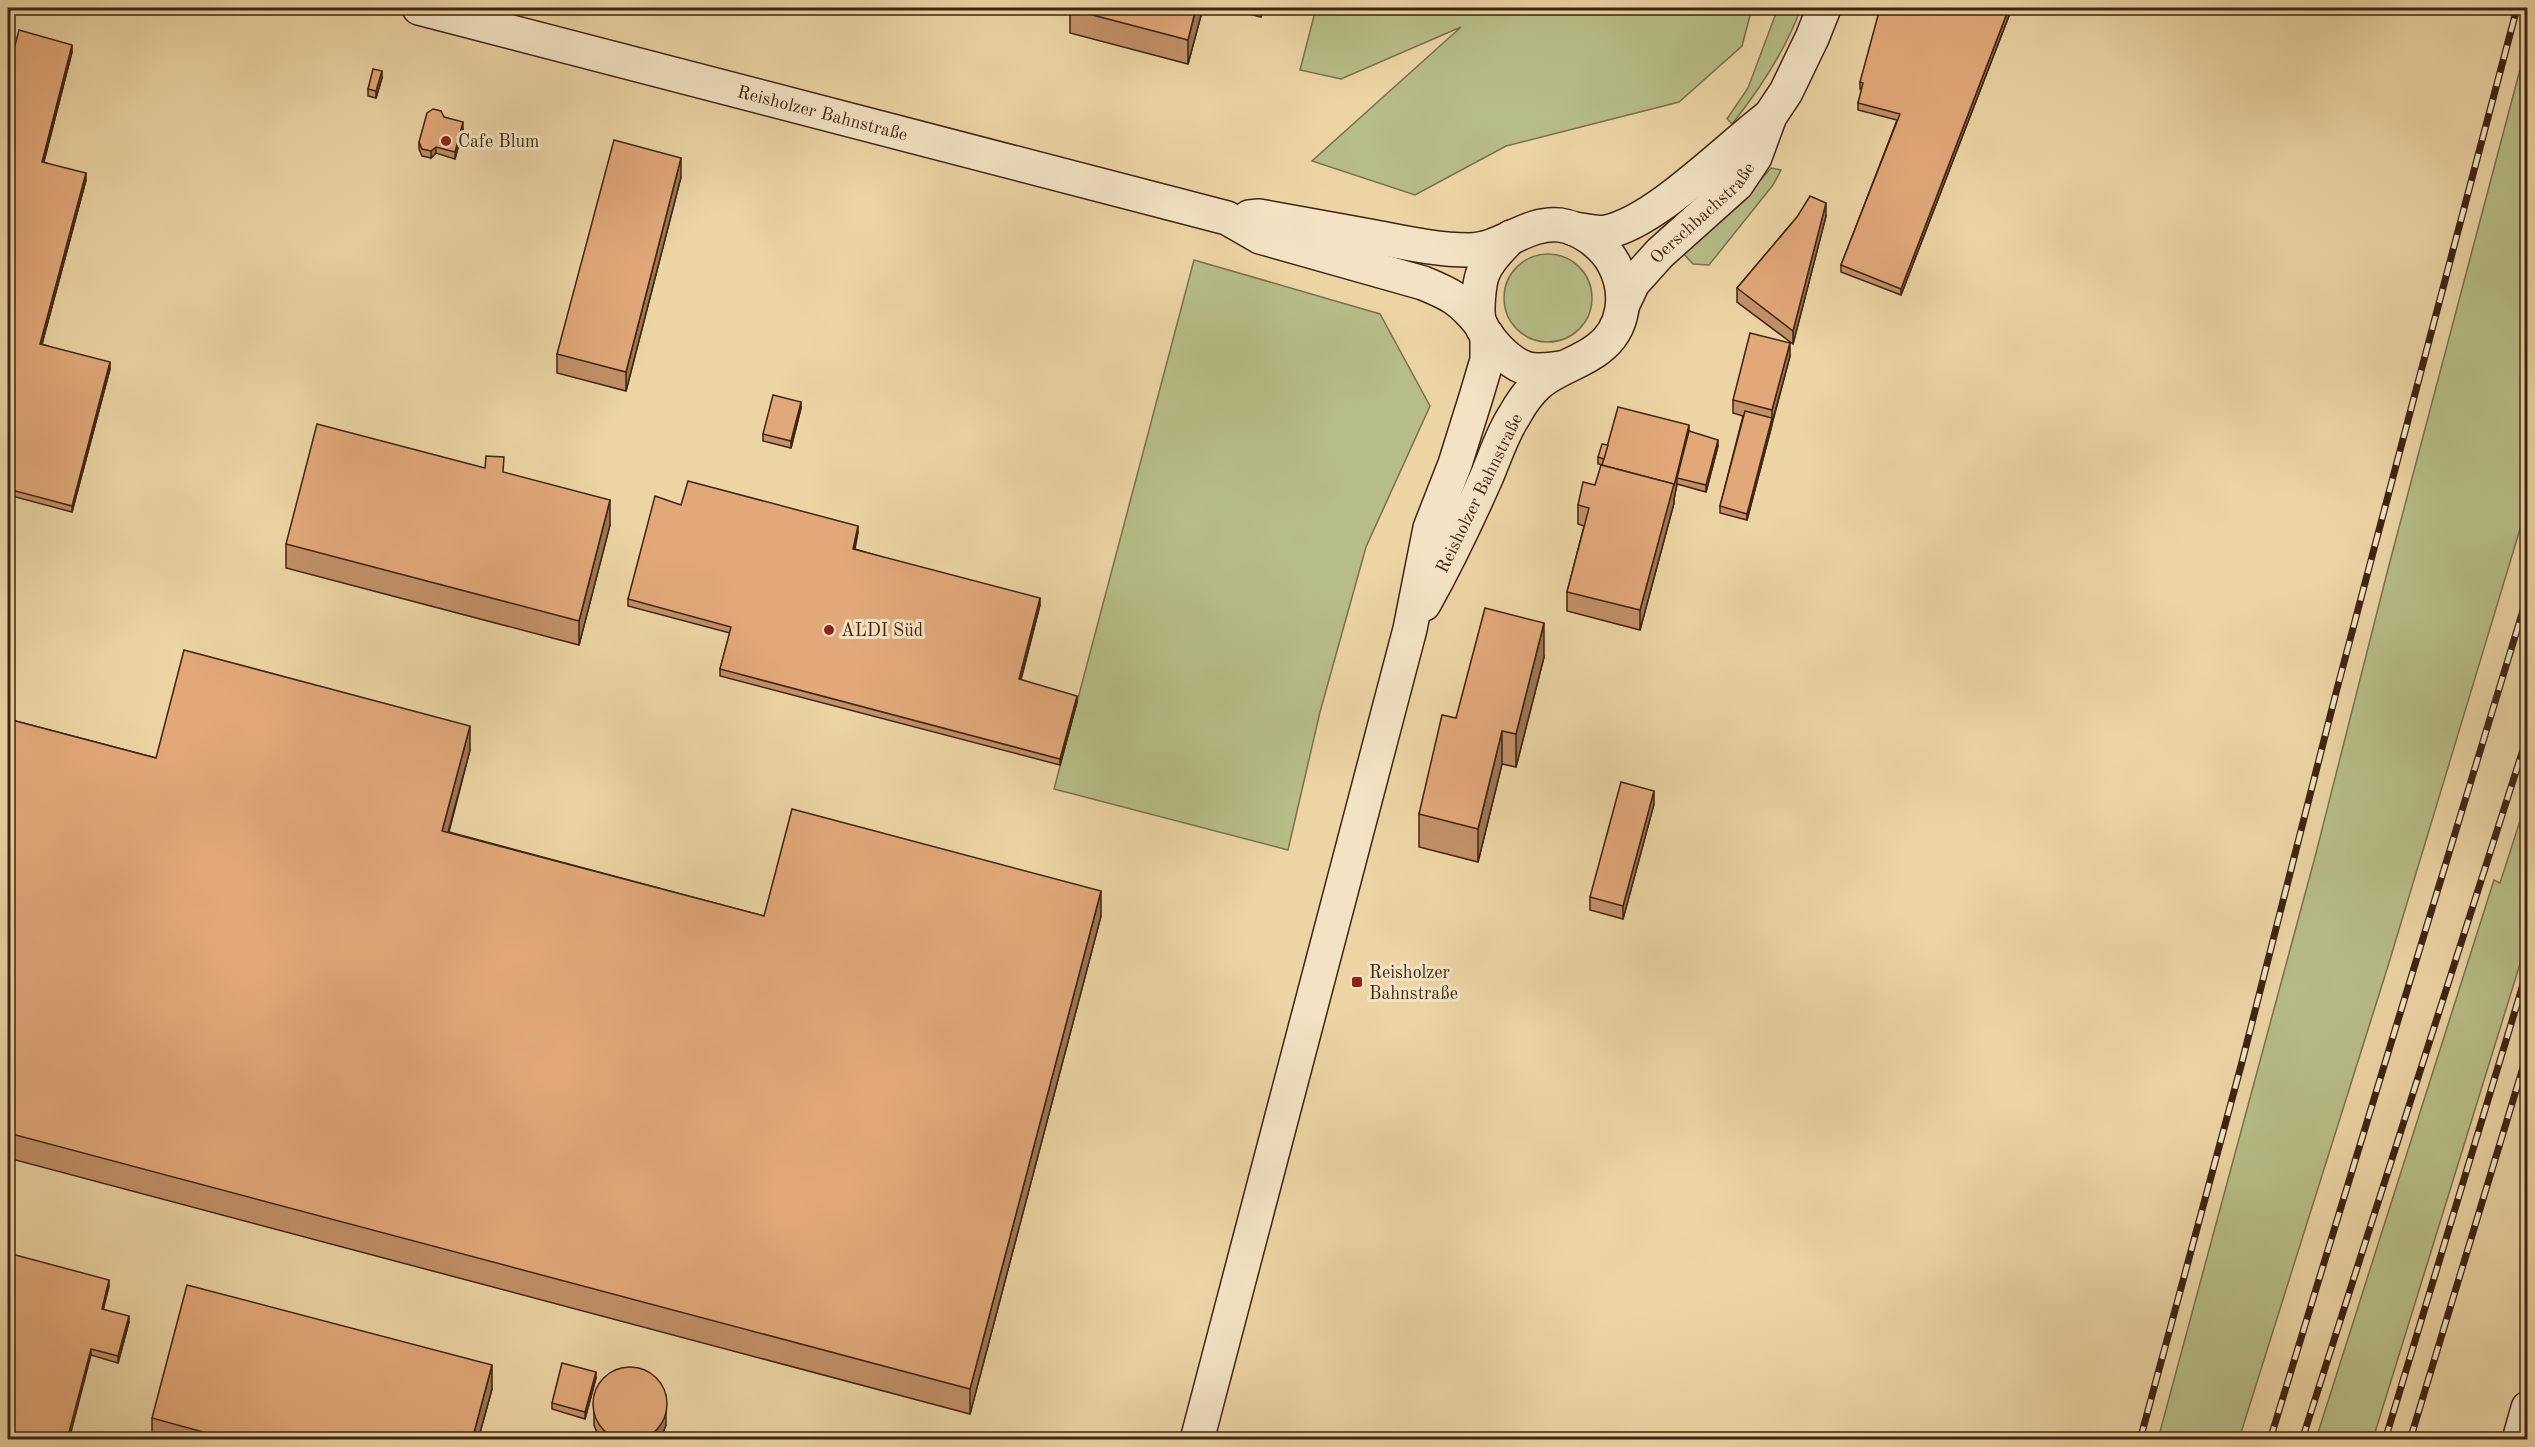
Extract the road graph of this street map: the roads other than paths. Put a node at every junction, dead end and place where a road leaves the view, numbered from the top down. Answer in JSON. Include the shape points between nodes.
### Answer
{"nodes":[{"id":1,"x":418,"y":8,"type":"edge"},
{"id":2,"x":1824,"y":8,"type":"edge"},
{"id":3,"x":1770,"y":116,"type":"junction"},
{"id":4,"x":1227,"y":218,"type":"junction"},
{"id":5,"x":1574,"y":229,"type":"junction"},
{"id":6,"x":1512,"y":236,"type":"junction"},
{"id":7,"x":1624,"y":302,"type":"junction"},
{"id":8,"x":1483,"y":328,"type":"junction"},
{"id":9,"x":1562,"y":368,"type":"junction"},
{"id":10,"x":1410,"y":629,"type":"junction"},
{"id":11,"x":2528,"y":1408,"type":"edge"},
{"id":12,"x":1197,"y":1440,"type":"edge"},
{"id":13,"x":2519,"y":1440,"type":"edge"}],
"edges":[{"from":1,"to":4,"type":"main road","name":"Reisholzer Bahnstraße"},
{"from":2,"to":3,"type":"main road","name":"Oerschbachstraße","via":[[1786,92]]},
{"from":3,"to":5,"type":"main road","name":"Oerschbachstraße","via":[[1674,195],[1638,219],[1605,233]]},
{"from":3,"to":7,"type":"main road","name":"Oerschbachstraße","via":[[1755,157],[1737,184],[1660,253],[1633,283]]},
{"from":4,"to":6,"type":"main road","name":"Reisholzer Bahnstraße","via":[[1259,216],[1433,248],[1473,250]]},
{"from":4,"to":8,"type":"main road","name":"Reisholzer Bahnstraße","via":[[1260,237],[1438,289],[1463,303]]},
{"from":5,"to":6,"type":"main road","name":"Reisholzer Bahnstraße","via":[[1537,226]]},
{"from":5,"to":7,"type":"main road","name":"Reisholzer Bahnstraße","via":[[1596,241],[1613,262]]},
{"from":6,"to":8,"type":"main road","name":"Reisholzer Bahnstraße","via":[[1493,255],[1482,274],[1479,293]]},
{"from":7,"to":9,"type":"main road","name":"Reisholzer Bahnstraße","via":[[1620,320],[1599,349]]},
{"from":8,"to":9,"type":"main road","name":"Reisholzer Bahnstraße","via":[[1509,358],[1524,368]]},
{"from":8,"to":10,"type":"main road","name":"Reisholzer Bahnstraße","via":[[1487,360],[1455,464],[1430,528]]},
{"from":9,"to":10,"type":"main road","name":"Reisholzer Bahnstraße","via":[[1537,384],[1514,416],[1447,564]]},
{"from":10,"to":12,"type":"main road","name":"Reisholzer Bahnstraße"},
{"from":11,"to":13,"type":"main road"}]}
